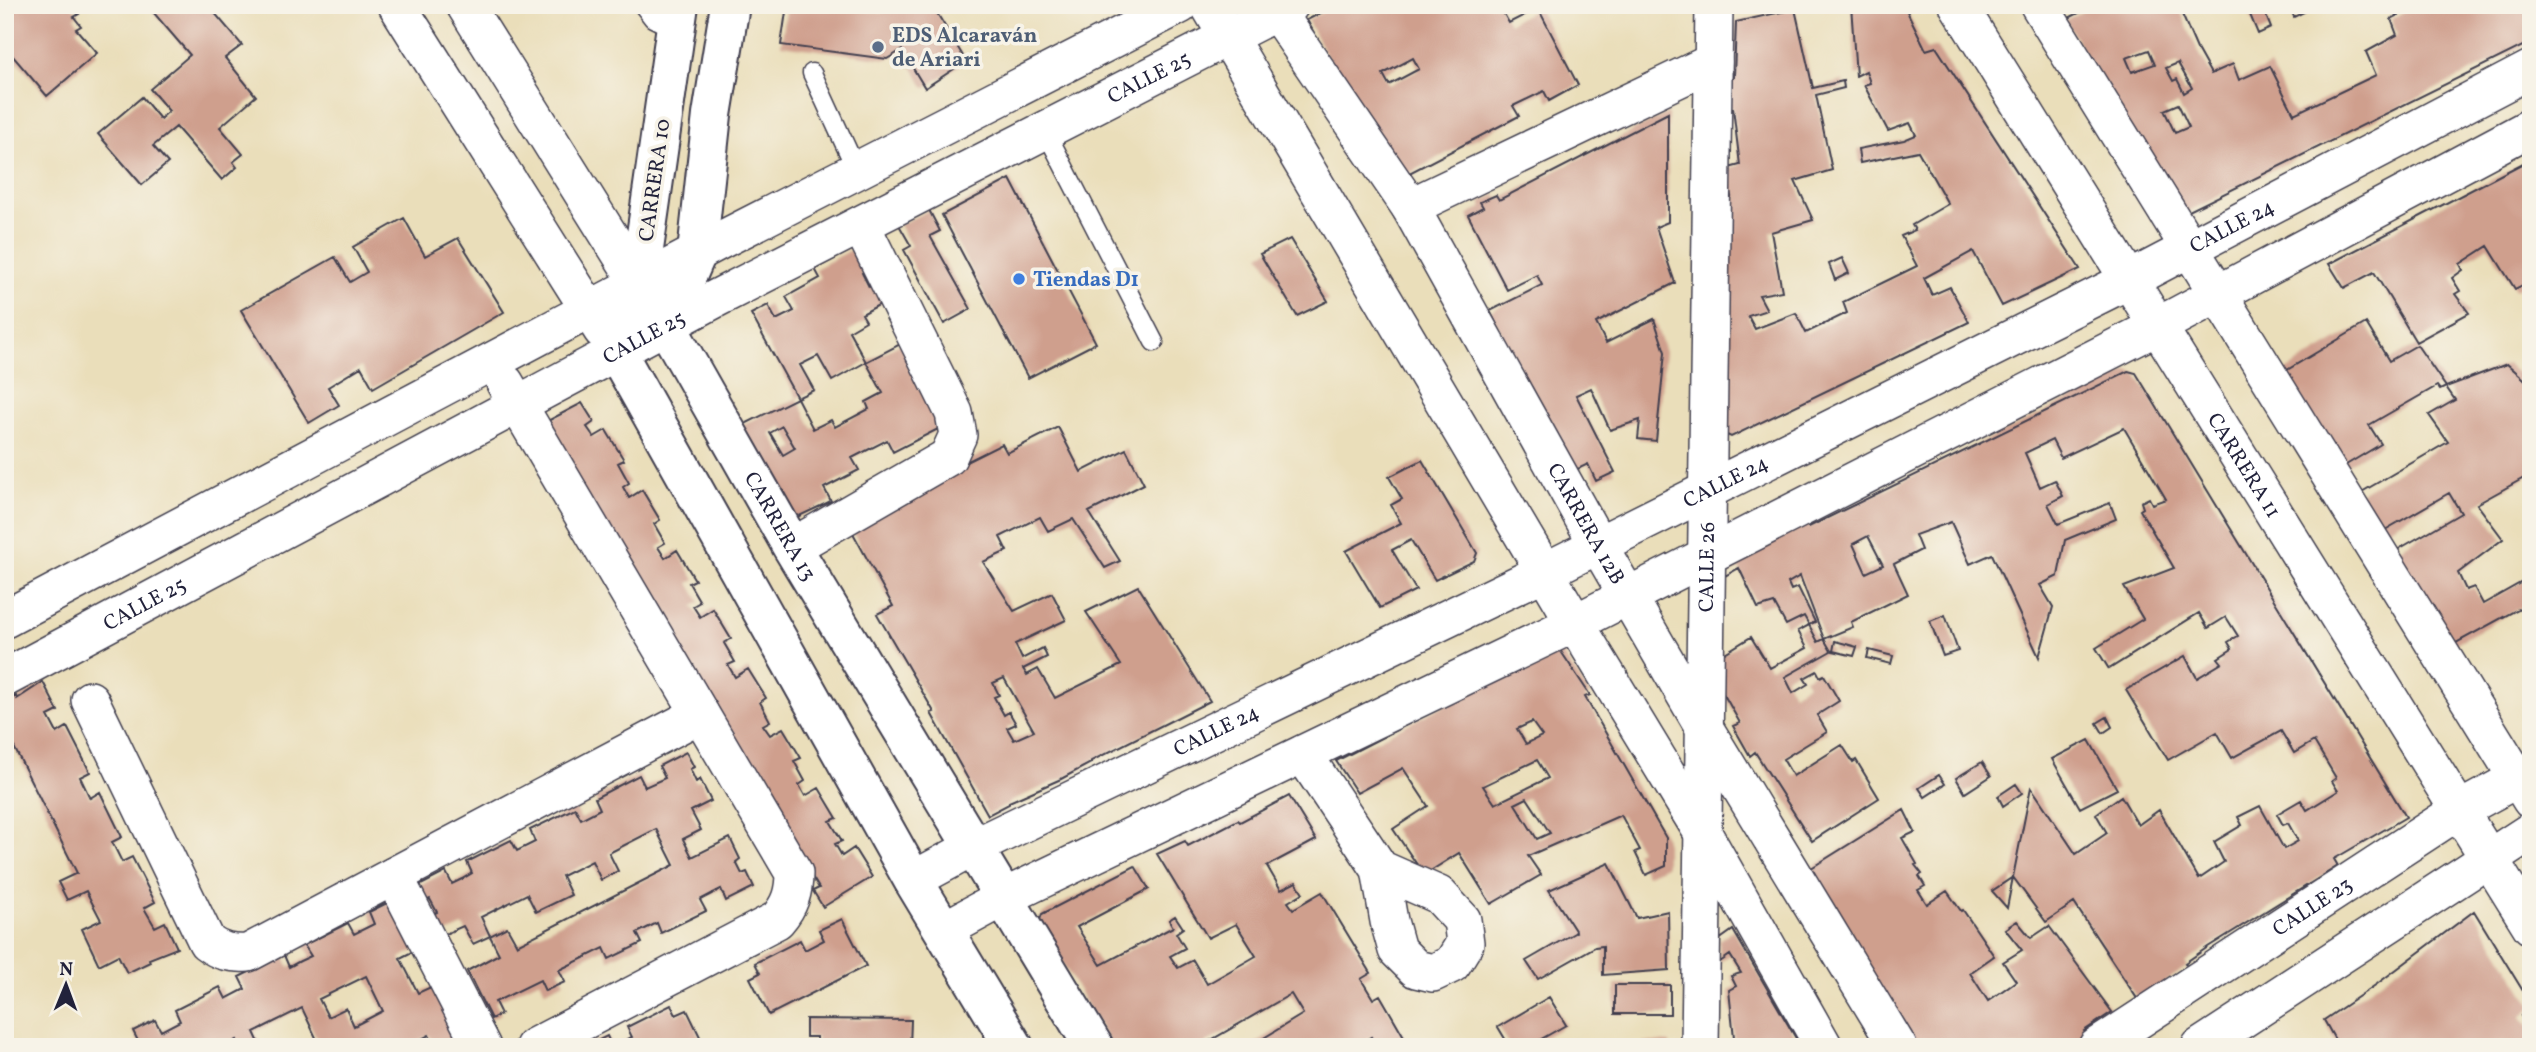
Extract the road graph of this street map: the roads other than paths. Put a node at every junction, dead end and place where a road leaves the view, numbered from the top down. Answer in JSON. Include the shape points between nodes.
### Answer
{"nodes":[{"id":1,"x":397,"y":5,"type":"edge"},
{"id":2,"x":464,"y":5,"type":"edge"},
{"id":3,"x":643,"y":5,"type":"edge"},
{"id":4,"x":730,"y":5,"type":"edge"},
{"id":5,"x":1180,"y":5,"type":"edge"},
{"id":6,"x":1209,"y":5,"type":"edge"},
{"id":7,"x":1714,"y":5,"type":"edge"},
{"id":8,"x":1958,"y":5,"type":"edge"},
{"id":9,"x":2039,"y":5,"type":"edge"},
{"id":10,"x":1279,"y":8,"type":"edge"},
{"id":11,"x":677,"y":17,"type":"edge"},
{"id":12,"x":1227,"y":36,"type":"junction"},
{"id":13,"x":1713,"y":62,"type":"junction"},
{"id":14,"x":2531,"y":68,"type":"edge"},
{"id":15,"x":812,"y":73,"type":"dead end"},
{"id":16,"x":2531,"y":127,"type":"edge"},
{"id":17,"x":1045,"y":130,"type":"junction"},
{"id":18,"x":857,"y":171,"type":"junction"},
{"id":19,"x":1410,"y":207,"type":"junction"},
{"id":20,"x":861,"y":225,"type":"junction"},
{"id":21,"x":2189,"y":248,"type":"junction"},
{"id":22,"x":697,"y":253,"type":"junction"},
{"id":23,"x":2129,"y":280,"type":"junction"},
{"id":24,"x":639,"y":284,"type":"junction"},
{"id":25,"x":2217,"y":294,"type":"junction"},
{"id":26,"x":589,"y":310,"type":"junction"},
{"id":27,"x":666,"y":325,"type":"junction"},
{"id":28,"x":2158,"y":326,"type":"junction"},
{"id":29,"x":1154,"y":342,"type":"dead end"},
{"id":30,"x":616,"y":351,"type":"junction"},
{"id":31,"x":491,"y":362,"type":"junction"},
{"id":32,"x":518,"y":404,"type":"junction"},
{"id":33,"x":1708,"y":489,"type":"junction"},
{"id":34,"x":1597,"y":544,"type":"junction"},
{"id":35,"x":792,"y":547,"type":"junction"},
{"id":36,"x":1707,"y":555,"type":"junction"},
{"id":37,"x":1544,"y":572,"type":"junction"},
{"id":38,"x":1628,"y":595,"type":"junction"},
{"id":39,"x":5,"y":619,"type":"edge"},
{"id":40,"x":1575,"y":623,"type":"junction"},
{"id":41,"x":5,"y":678,"type":"edge"},
{"id":42,"x":90,"y":700,"type":"dead end"},
{"id":43,"x":699,"y":714,"type":"junction"},
{"id":44,"x":1705,"y":729,"type":"junction"},
{"id":45,"x":1303,"y":754,"type":"junction"},
{"id":46,"x":2526,"y":783,"type":"edge"},
{"id":47,"x":2458,"y":811,"type":"junction"},
{"id":48,"x":2531,"y":831,"type":"edge"},
{"id":49,"x":1704,"y":835,"type":"junction"},
{"id":50,"x":974,"y":847,"type":"junction"},
{"id":51,"x":2488,"y":858,"type":"junction"},
{"id":52,"x":1381,"y":869,"type":"dead end"},
{"id":53,"x":394,"y":876,"type":"junction"},
{"id":54,"x":913,"y":880,"type":"junction"},
{"id":55,"x":1004,"y":897,"type":"junction"},
{"id":56,"x":2531,"y":926,"type":"edge"},
{"id":57,"x":944,"y":930,"type":"junction"},
{"id":58,"x":482,"y":1047,"type":"edge"},
{"id":59,"x":534,"y":1047,"type":"edge"},
{"id":60,"x":1014,"y":1047,"type":"edge"},
{"id":61,"x":1094,"y":1047,"type":"edge"},
{"id":62,"x":1700,"y":1047,"type":"edge"},
{"id":63,"x":1824,"y":1047,"type":"edge"},
{"id":64,"x":1898,"y":1047,"type":"edge"},
{"id":65,"x":2097,"y":1047,"type":"edge"},
{"id":66,"x":2200,"y":1047,"type":"edge"}],
"edges":[{"from":1,"to":26,"type":"street"},
{"from":2,"to":24,"type":"street","name":"CARRERA 13"},
{"from":3,"to":11,"type":"lane","via":[[653,18]]},
{"from":4,"to":22,"type":"main road"},
{"from":5,"to":18,"type":"street"},
{"from":6,"to":12,"type":"street"},
{"from":7,"to":13,"type":"street","name":"CALLE 26"},
{"from":8,"to":23,"type":"street","name":"CARRERA 11"},
{"from":9,"to":21,"type":"street"},
{"from":10,"to":12,"type":"street","name":"CALLE 25"},
{"from":10,"to":19,"type":"street","name":"CARRERA 12B"},
{"from":11,"to":24,"type":"main road","name":"CARRERA 10"},
{"from":12,"to":17,"type":"street","name":"CALLE 25"},
{"from":12,"to":37,"type":"street"},
{"from":13,"to":19,"type":"street"},
{"from":13,"to":33,"type":"street","name":"CALLE 26"},
{"from":14,"to":21,"type":"street","name":"CALLE 24"},
{"from":15,"to":18,"type":"lane"},
{"from":16,"to":25,"type":"street"},
{"from":17,"to":20,"type":"street","name":"CALLE 25"},
{"from":17,"to":29,"type":"lane"},
{"from":18,"to":22,"type":"street"},
{"from":19,"to":34,"type":"street","name":"CARRERA 12B"},
{"from":20,"to":27,"type":"street","name":"CALLE 25"},
{"from":20,"to":35,"type":"street","via":[[954,413],[958,435],[948,457]]},
{"from":21,"to":23,"type":"street","name":"CALLE 24"},
{"from":21,"to":25,"type":"street"},
{"from":22,"to":24,"type":"street"},
{"from":22,"to":27,"type":"main road"},
{"from":23,"to":28,"type":"street","name":"CARRERA 11"},
{"from":23,"to":33,"type":"street","name":"CALLE 24"},
{"from":24,"to":26,"type":"street"},
{"from":24,"to":27,"type":"street","name":"CARRERA 13"},
{"from":24,"to":30,"type":"main road","name":"CARRERA 10"},
{"from":25,"to":28,"type":"street"},
{"from":25,"to":46,"type":"street"},
{"from":26,"to":30,"type":"street"},
{"from":26,"to":31,"type":"street"},
{"from":27,"to":30,"type":"street","name":"CALLE 25"},
{"from":27,"to":35,"type":"main road","name":"CARRERA 13"},
{"from":28,"to":36,"type":"street"},
{"from":28,"to":47,"type":"street","name":"CARRERA 11"},
{"from":30,"to":32,"type":"street","name":"CALLE 25"},
{"from":30,"to":54,"type":"main road"},
{"from":31,"to":32,"type":"street"},
{"from":31,"to":39,"type":"street"},
{"from":32,"to":41,"type":"street","name":"CALLE 25"},
{"from":32,"to":43,"type":"street"},
{"from":33,"to":34,"type":"street","name":"CALLE 24"},
{"from":33,"to":36,"type":"street","name":"CALLE 26"},
{"from":34,"to":37,"type":"street","name":"CALLE 24"},
{"from":34,"to":38,"type":"street","name":"CARRERA 12B"},
{"from":35,"to":50,"type":"main road","name":"CARRERA 13"},
{"from":36,"to":38,"type":"street"},
{"from":36,"to":44,"type":"street","name":"CALLE 26"},
{"from":37,"to":40,"type":"street"},
{"from":37,"to":50,"type":"street","name":"CALLE 24"},
{"from":38,"to":40,"type":"street"},
{"from":38,"to":44,"type":"street","name":"CARRERA 12B"},
{"from":40,"to":45,"type":"street"},
{"from":40,"to":49,"type":"street"},
{"from":42,"to":53,"type":"street","via":[[207,942],[214,947],[248,953]]},
{"from":43,"to":53,"type":"street"},
{"from":43,"to":59,"type":"street","via":[[794,873],[790,902],[778,920]]},
{"from":44,"to":49,"type":"street","name":"CALLE 26"},
{"from":44,"to":64,"type":"street","name":"CARRERA 12B"},
{"from":45,"to":52,"type":"street"},
{"from":45,"to":55,"type":"street"},
{"from":46,"to":47,"type":"street","name":"CALLE 23"},
{"from":47,"to":51,"type":"street","name":"CARRERA 11"},
{"from":47,"to":65,"type":"street","name":"CALLE 23"},
{"from":48,"to":51,"type":"street"},
{"from":49,"to":62,"type":"street","name":"CALLE 26"},
{"from":49,"to":63,"type":"street"},
{"from":50,"to":54,"type":"street","name":"CALLE 24"},
{"from":50,"to":55,"type":"main road","name":"CARRERA 13"},
{"from":51,"to":56,"type":"street","name":"CARRERA 11"},
{"from":51,"to":66,"type":"street"},
{"from":53,"to":58,"type":"street"},
{"from":54,"to":57,"type":"main road"},
{"from":55,"to":57,"type":"street"},
{"from":55,"to":61,"type":"main road","name":"CARRERA 13"},
{"from":57,"to":60,"type":"main road"}]}
